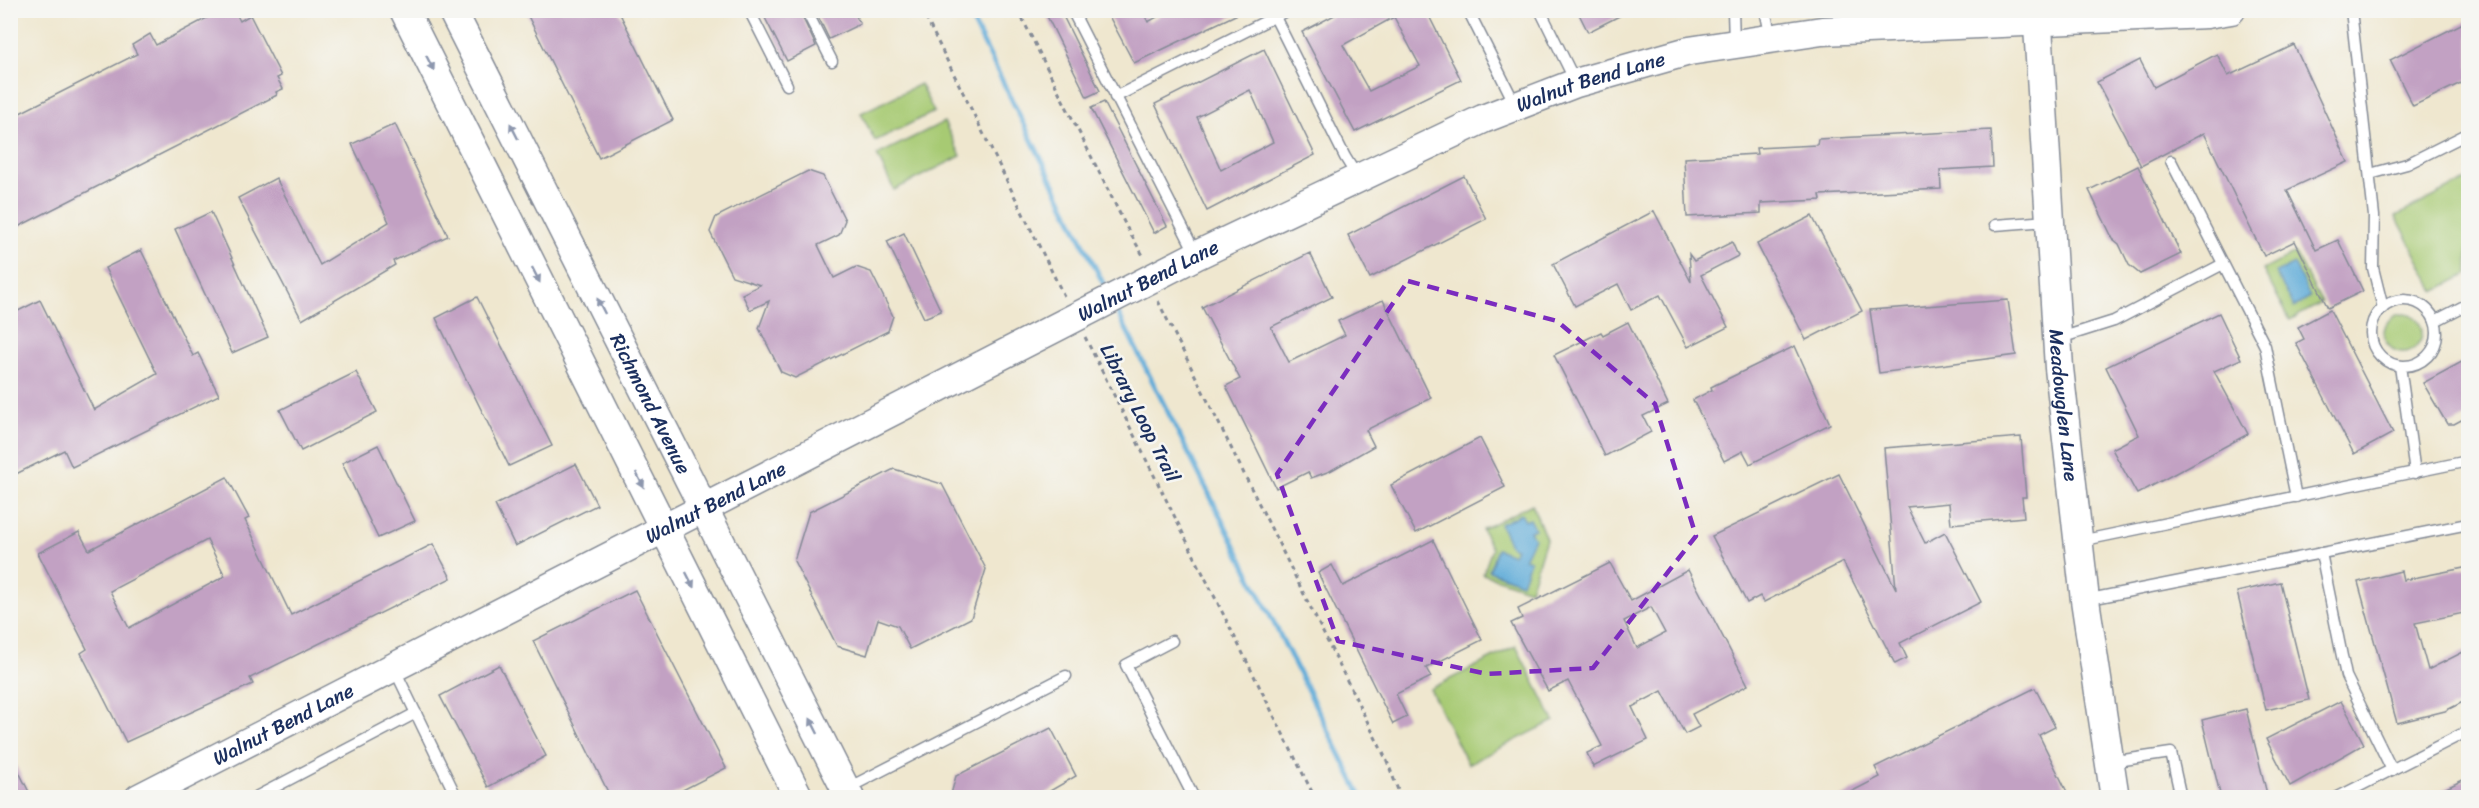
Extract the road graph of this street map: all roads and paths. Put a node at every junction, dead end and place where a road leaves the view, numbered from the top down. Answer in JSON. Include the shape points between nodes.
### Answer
{"nodes":[{"id":1,"x":404,"y":10,"type":"edge"},
{"id":2,"x":452,"y":10,"type":"edge"},
{"id":3,"x":749,"y":10,"type":"edge"},
{"id":4,"x":806,"y":10,"type":"edge"},
{"id":5,"x":922,"y":10,"type":"edge"},
{"id":6,"x":1018,"y":10,"type":"edge"},
{"id":7,"x":1072,"y":10,"type":"edge"},
{"id":8,"x":1288,"y":10,"type":"edge"},
{"id":9,"x":1468,"y":10,"type":"edge"},
{"id":10,"x":1540,"y":10,"type":"edge"},
{"id":11,"x":1733,"y":10,"type":"edge"},
{"id":12,"x":1766,"y":10,"type":"edge"},
{"id":13,"x":2231,"y":10,"type":"edge"},
{"id":14,"x":2352,"y":10,"type":"edge"},
{"id":15,"x":1274,"y":14,"type":"edge"},
{"id":16,"x":2038,"y":15,"type":"edge"},
{"id":17,"x":1771,"y":39,"type":"junction"},
{"id":18,"x":1734,"y":44,"type":"junction"},
{"id":19,"x":832,"y":61,"type":"dead end"},
{"id":20,"x":1576,"y":83,"type":"junction"},
{"id":21,"x":786,"y":85,"type":"dead end"},
{"id":22,"x":1115,"y":97,"type":"junction"},
{"id":23,"x":1516,"y":106,"type":"junction"},
{"id":24,"x":2465,"y":135,"type":"dead end"},
{"id":25,"x":2171,"y":161,"type":"dead end"},
{"id":26,"x":2370,"y":174,"type":"junction"},
{"id":27,"x":1358,"y":179,"type":"junction"},
{"id":28,"x":558,"y":219,"type":"junction"},
{"id":29,"x":2050,"y":220,"type":"junction"},
{"id":30,"x":1995,"y":225,"type":"dead end"},
{"id":31,"x":518,"y":239,"type":"junction"},
{"id":32,"x":1197,"y":255,"type":"junction"},
{"id":33,"x":2223,"y":264,"type":"junction"},
{"id":34,"x":1145,"y":276,"type":"junction"},
{"id":35,"x":2469,"y":304,"type":"edge"},
{"id":36,"x":2383,"y":308,"type":"junction"},
{"id":37,"x":1080,"y":315,"type":"junction"},
{"id":38,"x":2435,"y":321,"type":"junction"},
{"id":39,"x":2057,"y":339,"type":"junction"},
{"id":40,"x":2400,"y":366,"type":"junction"},
{"id":41,"x":2469,"y":461,"type":"edge"},
{"id":42,"x":2415,"y":473,"type":"junction"},
{"id":43,"x":2296,"y":497,"type":"junction"},
{"id":44,"x":704,"y":508,"type":"junction"},
{"id":45,"x":2469,"y":524,"type":"edge"},
{"id":46,"x":664,"y":528,"type":"junction"},
{"id":47,"x":2077,"y":541,"type":"junction"},
{"id":48,"x":2322,"y":553,"type":"junction"},
{"id":49,"x":2085,"y":600,"type":"junction"},
{"id":50,"x":1172,"y":641,"type":"dead end"},
{"id":51,"x":394,"y":668,"type":"junction"},
{"id":52,"x":1066,"y":676,"type":"dead end"},
{"id":53,"x":416,"y":713,"type":"junction"},
{"id":54,"x":2469,"y":731,"type":"edge"},
{"id":55,"x":829,"y":755,"type":"junction"},
{"id":56,"x":2109,"y":763,"type":"junction"},
{"id":57,"x":2392,"y":770,"type":"junction"},
{"id":58,"x":794,"y":787,"type":"edge"},
{"id":59,"x":454,"y":792,"type":"dead end"},
{"id":60,"x":848,"y":793,"type":"edge"},
{"id":61,"x":139,"y":798,"type":"edge"},
{"id":62,"x":254,"y":798,"type":"edge"},
{"id":63,"x":1194,"y":798,"type":"edge"},
{"id":64,"x":1315,"y":798,"type":"edge"},
{"id":65,"x":1401,"y":798,"type":"edge"},
{"id":66,"x":2115,"y":798,"type":"edge"},
{"id":67,"x":2181,"y":798,"type":"edge"},
{"id":68,"x":2336,"y":798,"type":"edge"}],
"edges":[{"from":1,"to":31,"type":"street","one_way":true},
{"from":28,"to":2,"type":"street","name":"Richmond Avenue","one_way":true},
{"from":3,"to":21,"type":"lane"},
{"from":4,"to":19,"type":"lane"},
{"from":5,"to":37,"type":"path","name":"Library Loop Trail"},
{"from":6,"to":34,"type":"path","via":[[1127,228]]},
{"from":7,"to":22,"type":"lane"},
{"from":8,"to":15,"type":"lane"},
{"from":9,"to":23,"type":"lane"},
{"from":10,"to":20,"type":"lane"},
{"from":11,"to":18,"type":"lane"},
{"from":12,"to":17,"type":"lane"},
{"from":13,"to":16,"type":"street","name":"Walnut Bend Lane","via":[[2207,14]]},
{"from":14,"to":26,"type":"lane"},
{"from":15,"to":22,"type":"lane"},
{"from":15,"to":27,"type":"lane"},
{"from":16,"to":17,"type":"street","name":"Walnut Bend Lane","via":[[1885,22]]},
{"from":16,"to":29,"type":"street","name":"Meadowglen Lane"},
{"from":17,"to":18,"type":"street","name":"Walnut Bend Lane"},
{"from":18,"to":20,"type":"street","name":"Walnut Bend Lane","via":[[1689,51]]},
{"from":20,"to":23,"type":"street","name":"Walnut Bend Lane"},
{"from":22,"to":32,"type":"lane"},
{"from":23,"to":27,"type":"street","name":"Walnut Bend Lane"},
{"from":24,"to":26,"type":"lane","via":[[2407,164]]},
{"from":25,"to":33,"type":"lane"},
{"from":26,"to":36,"type":"lane","via":[[2373,268]]},
{"from":27,"to":32,"type":"street","name":"Walnut Bend Lane"},
{"from":28,"to":31,"type":"street"},
{"from":44,"to":28,"type":"street","name":"Richmond Avenue","one_way":true},
{"from":29,"to":30,"type":"lane"},
{"from":29,"to":39,"type":"street","name":"Meadowglen Lane"},
{"from":31,"to":46,"type":"street","one_way":true},
{"from":32,"to":34,"type":"street","name":"Walnut Bend Lane"},
{"from":33,"to":39,"type":"lane","via":[[2114,321]]},
{"from":33,"to":43,"type":"lane","via":[[2265,346]]},
{"from":34,"to":37,"type":"street","name":"Walnut Bend Lane"},
{"from":34,"to":65,"type":"path","via":[[1382,751]]},
{"from":35,"to":38,"type":"lane"},
{"from":36,"to":38,"type":"lane","via":[[2391,302],[2412,301],[2429,311]]},
{"from":36,"to":40,"type":"lane","via":[[2372,325],[2373,346],[2380,356]]},
{"from":37,"to":44,"type":"street","name":"Walnut Bend Lane"},
{"from":37,"to":64,"type":"path","name":"Library Loop Trail"},
{"from":38,"to":40,"type":"lane","via":[[2437,333],[2430,354],[2422,362]]},
{"from":39,"to":47,"type":"street","name":"Meadowglen Lane"},
{"from":40,"to":42,"type":"lane"},
{"from":41,"to":42,"type":"lane"},
{"from":42,"to":43,"type":"lane"},
{"from":43,"to":47,"type":"lane"},
{"from":44,"to":46,"type":"street","name":"Walnut Bend Lane"},
{"from":55,"to":44,"type":"street","name":"Richmond Avenue","one_way":true},
{"from":45,"to":48,"type":"lane"},
{"from":46,"to":51,"type":"street","name":"Walnut Bend Lane"},
{"from":46,"to":58,"type":"street","one_way":true},
{"from":47,"to":49,"type":"street","name":"Meadowglen Lane"},
{"from":48,"to":49,"type":"lane"},
{"from":48,"to":57,"type":"lane","via":[[2346,675]]},
{"from":49,"to":56,"type":"street","name":"Meadowglen Lane"},
{"from":50,"to":63,"type":"lane","via":[[1126,665]]},
{"from":51,"to":53,"type":"lane"},
{"from":51,"to":61,"type":"street","name":"Walnut Bend Lane"},
{"from":52,"to":60,"type":"lane"},
{"from":53,"to":59,"type":"lane"},
{"from":53,"to":62,"type":"lane"},
{"from":54,"to":57,"type":"lane"},
{"from":55,"to":58,"type":"street"},
{"from":55,"to":60,"type":"street","name":"Richmond Avenue"},
{"from":56,"to":66,"type":"street","name":"Meadowglen Lane"},
{"from":56,"to":67,"type":"lane","via":[[2171,753]]},
{"from":57,"to":68,"type":"lane"}]}
